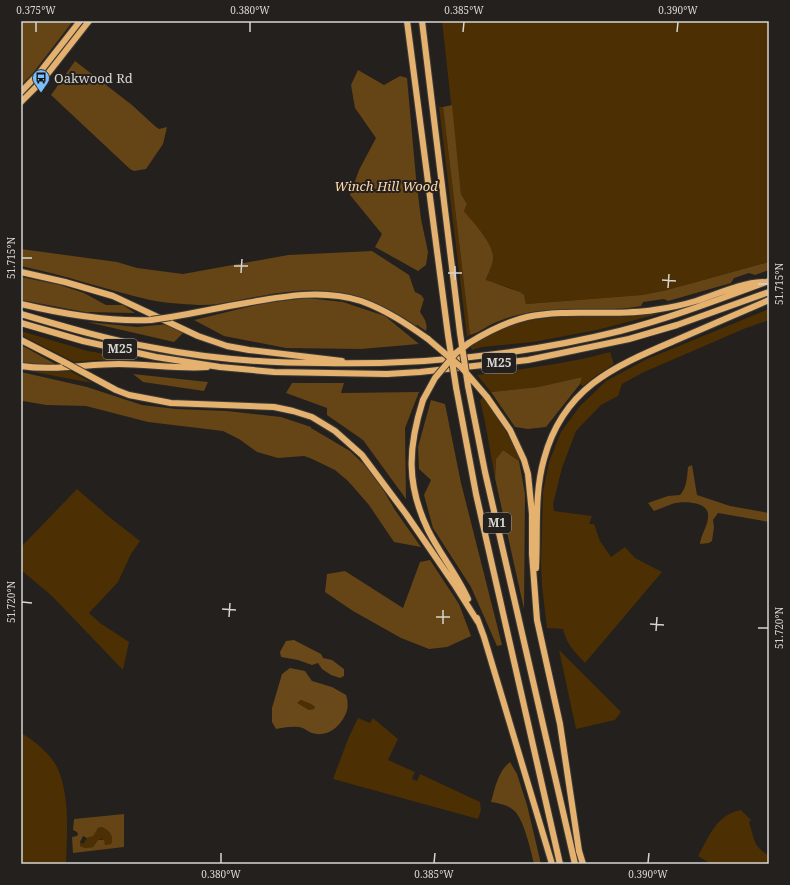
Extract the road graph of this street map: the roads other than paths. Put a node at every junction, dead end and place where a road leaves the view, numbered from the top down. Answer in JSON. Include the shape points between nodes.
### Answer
{"nodes":[{"id":1,"x":80,"y":21,"type":"edge"},
{"id":2,"x":89,"y":21,"type":"edge"},
{"id":3,"x":407,"y":21,"type":"edge"},
{"id":4,"x":422,"y":21,"type":"edge"},
{"id":5,"x":21,"y":92,"type":"edge"},
{"id":6,"x":21,"y":102,"type":"edge"},
{"id":7,"x":21,"y":272,"type":"edge"},
{"id":8,"x":768,"y":282,"type":"edge"},
{"id":9,"x":769,"y":292,"type":"edge"},
{"id":10,"x":769,"y":300,"type":"edge"},
{"id":11,"x":21,"y":304,"type":"edge"},
{"id":12,"x":21,"y":314,"type":"edge"},
{"id":13,"x":21,"y":323,"type":"edge"},
{"id":14,"x":21,"y":340,"type":"edge"},
{"id":15,"x":359,"y":364,"type":"junction"},
{"id":16,"x":21,"y":366,"type":"edge"},
{"id":17,"x":220,"y":367,"type":"junction"},
{"id":18,"x":534,"y":593,"type":"junction"},
{"id":19,"x":478,"y":622,"type":"junction"},
{"id":20,"x":552,"y":864,"type":"edge"},
{"id":21,"x":560,"y":864,"type":"edge"},
{"id":22,"x":576,"y":864,"type":"edge"},
{"id":23,"x":582,"y":864,"type":"edge"}],
"edges":[{"from":1,"to":5,"type":"highway"},
{"from":2,"to":6,"type":"highway","via":[[47,75]]},
{"from":3,"to":21,"type":"highway","number":"M1","bridge":true,"via":[[456,387],[476,494]]},
{"from":4,"to":22,"type":"highway","number":"M1","bridge":true,"via":[[468,386],[485,472]]},
{"from":7,"to":15,"type":"highway","number":"M25","via":[[113,296],[198,336],[227,346]]},
{"from":8,"to":15,"type":"highway","number":"M25","via":[[701,307],[573,341],[468,358]]},
{"from":8,"to":19,"type":"highway","bridge":true,"via":[[750,283],[695,301],[655,310],[618,314],[556,313],[526,317],[496,327],[469,342],[456,353],[435,378],[423,400],[415,423],[411,474],[420,512],[462,586]]},
{"from":9,"to":17,"type":"highway","number":"M25","via":[[677,325],[628,339],[528,360],[387,374],[274,372]]},
{"from":10,"to":18,"type":"highway","via":[[614,368],[583,390],[570,405],[558,422],[543,460],[538,499]]},
{"from":11,"to":18,"type":"highway","bridge":true,"via":[[95,318],[151,320],[275,297],[323,294],[373,306],[402,321],[428,338],[462,368],[488,397],[513,436],[528,474]]},
{"from":12,"to":15,"type":"highway","number":"M25","via":[[90,334],[209,356],[287,363]]},
{"from":13,"to":17,"type":"highway","number":"M25","via":[[83,341],[156,357]]},
{"from":14,"to":19,"type":"highway","bridge":true,"via":[[129,395],[171,403],[274,407],[312,417],[336,431],[362,455],[406,514]]},
{"from":16,"to":17,"type":"highway","number":"M25","via":[[54,368],[144,364],[188,368]]},
{"from":18,"to":23,"type":"highway","via":[[537,620],[560,724]]},
{"from":19,"to":20,"type":"highway"}]}
